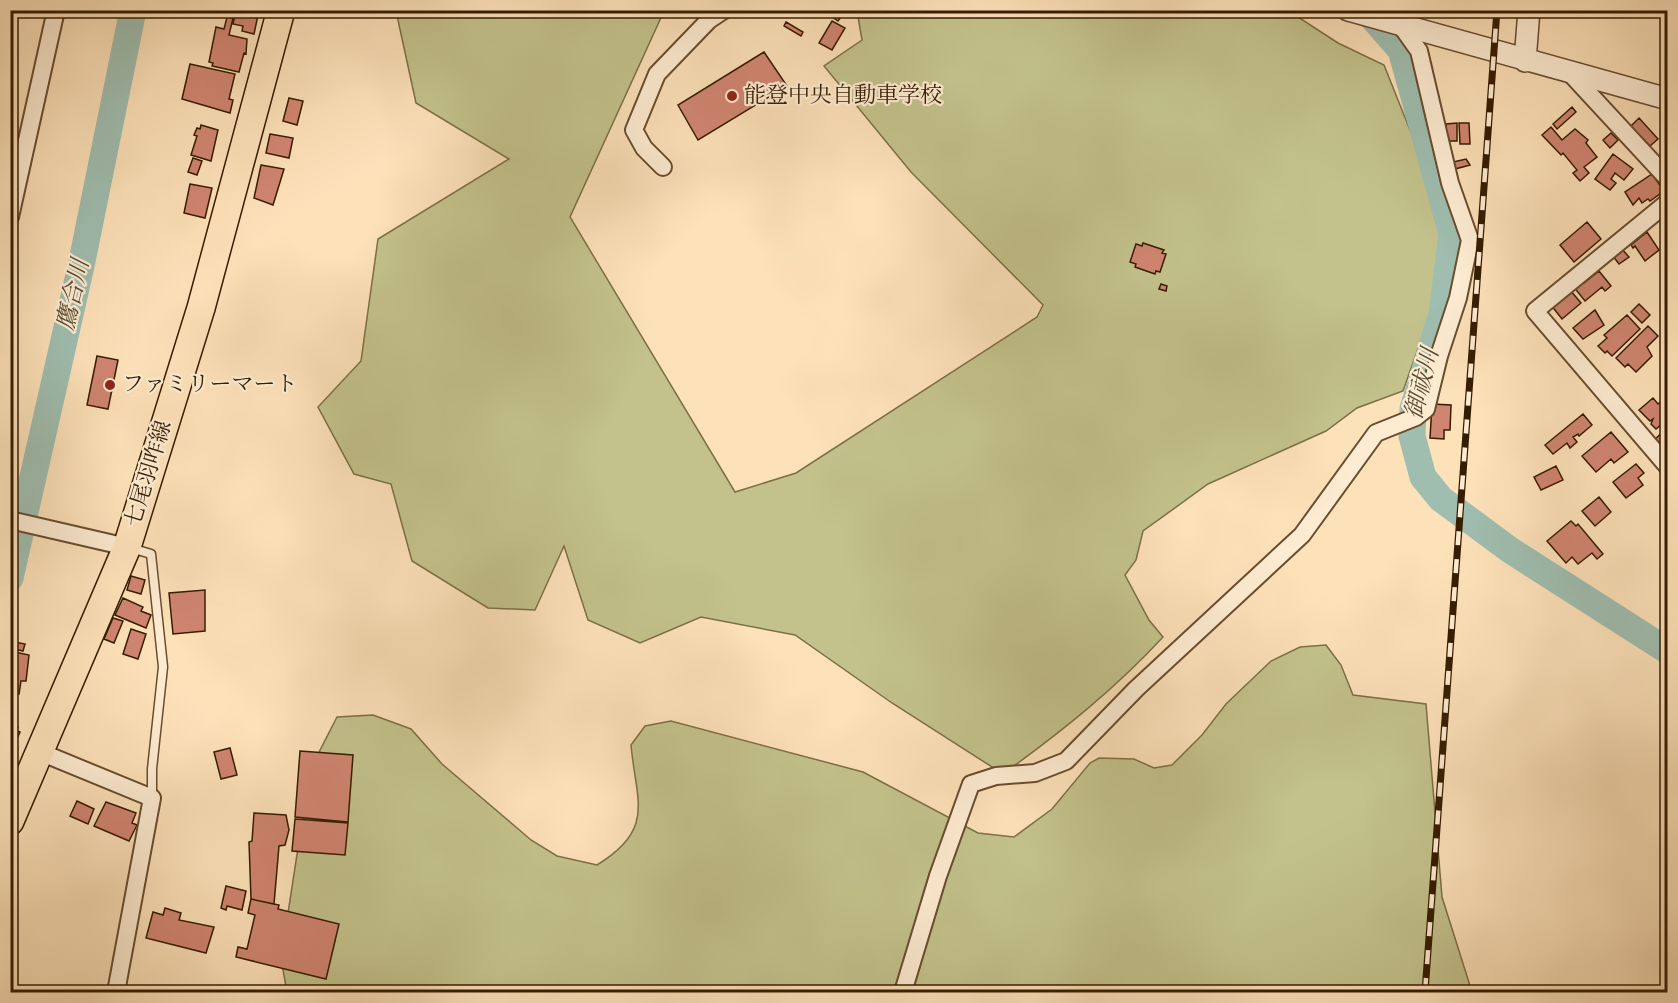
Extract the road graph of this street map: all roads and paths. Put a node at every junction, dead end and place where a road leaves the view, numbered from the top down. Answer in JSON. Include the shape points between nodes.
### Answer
{"nodes":[{"id":1,"x":56,"y":10,"type":"edge"},
{"id":2,"x":281,"y":10,"type":"edge"},
{"id":3,"x":723,"y":10,"type":"edge"},
{"id":4,"x":1529,"y":10,"type":"edge"},
{"id":5,"x":1376,"y":16,"type":"edge"},
{"id":6,"x":1525,"y":61,"type":"junction"},
{"id":7,"x":1569,"y":72,"type":"junction"},
{"id":8,"x":1668,"y":99,"type":"edge"},
{"id":9,"x":663,"y":167,"type":"dead end"},
{"id":10,"x":1668,"y":179,"type":"edge"},
{"id":11,"x":1668,"y":202,"type":"edge"},
{"id":12,"x":10,"y":217,"type":"edge"},
{"id":13,"x":1668,"y":467,"type":"edge"},
{"id":14,"x":10,"y":520,"type":"edge"},
{"id":15,"x":127,"y":547,"type":"junction"},
{"id":16,"x":40,"y":752,"type":"junction"},
{"id":17,"x":152,"y":798,"type":"junction"},
{"id":18,"x":10,"y":820,"type":"edge"},
{"id":19,"x":116,"y":993,"type":"edge"},
{"id":20,"x":903,"y":993,"type":"edge"}],
"edges":[{"from":1,"to":12,"type":"street"},
{"from":2,"to":15,"type":"main road","name":"七尾羽咋線","via":[[201,308]]},
{"from":3,"to":9,"type":"street","via":[[657,74],[634,130],[644,148]]},
{"from":4,"to":6,"type":"street"},
{"from":5,"to":6,"type":"street"},
{"from":5,"to":20,"type":"street","via":[[1419,51],[1450,183],[1470,240],[1458,298],[1426,408],[1411,420],[1376,433],[1302,535],[1066,761],[1035,773],[996,776],[971,784]]},
{"from":6,"to":7,"type":"street"},
{"from":7,"to":8,"type":"street"},
{"from":7,"to":10,"type":"street"},
{"from":11,"to":13,"type":"street","via":[[1535,311]]},
{"from":14,"to":15,"type":"street"},
{"from":15,"to":16,"type":"main road","name":"七尾羽咋線"},
{"from":15,"to":17,"type":"lane","via":[[151,554],[158,609],[163,667]]},
{"from":16,"to":17,"type":"street"},
{"from":16,"to":18,"type":"main road","name":"七尾羽咋線"},
{"from":17,"to":19,"type":"street"}]}
